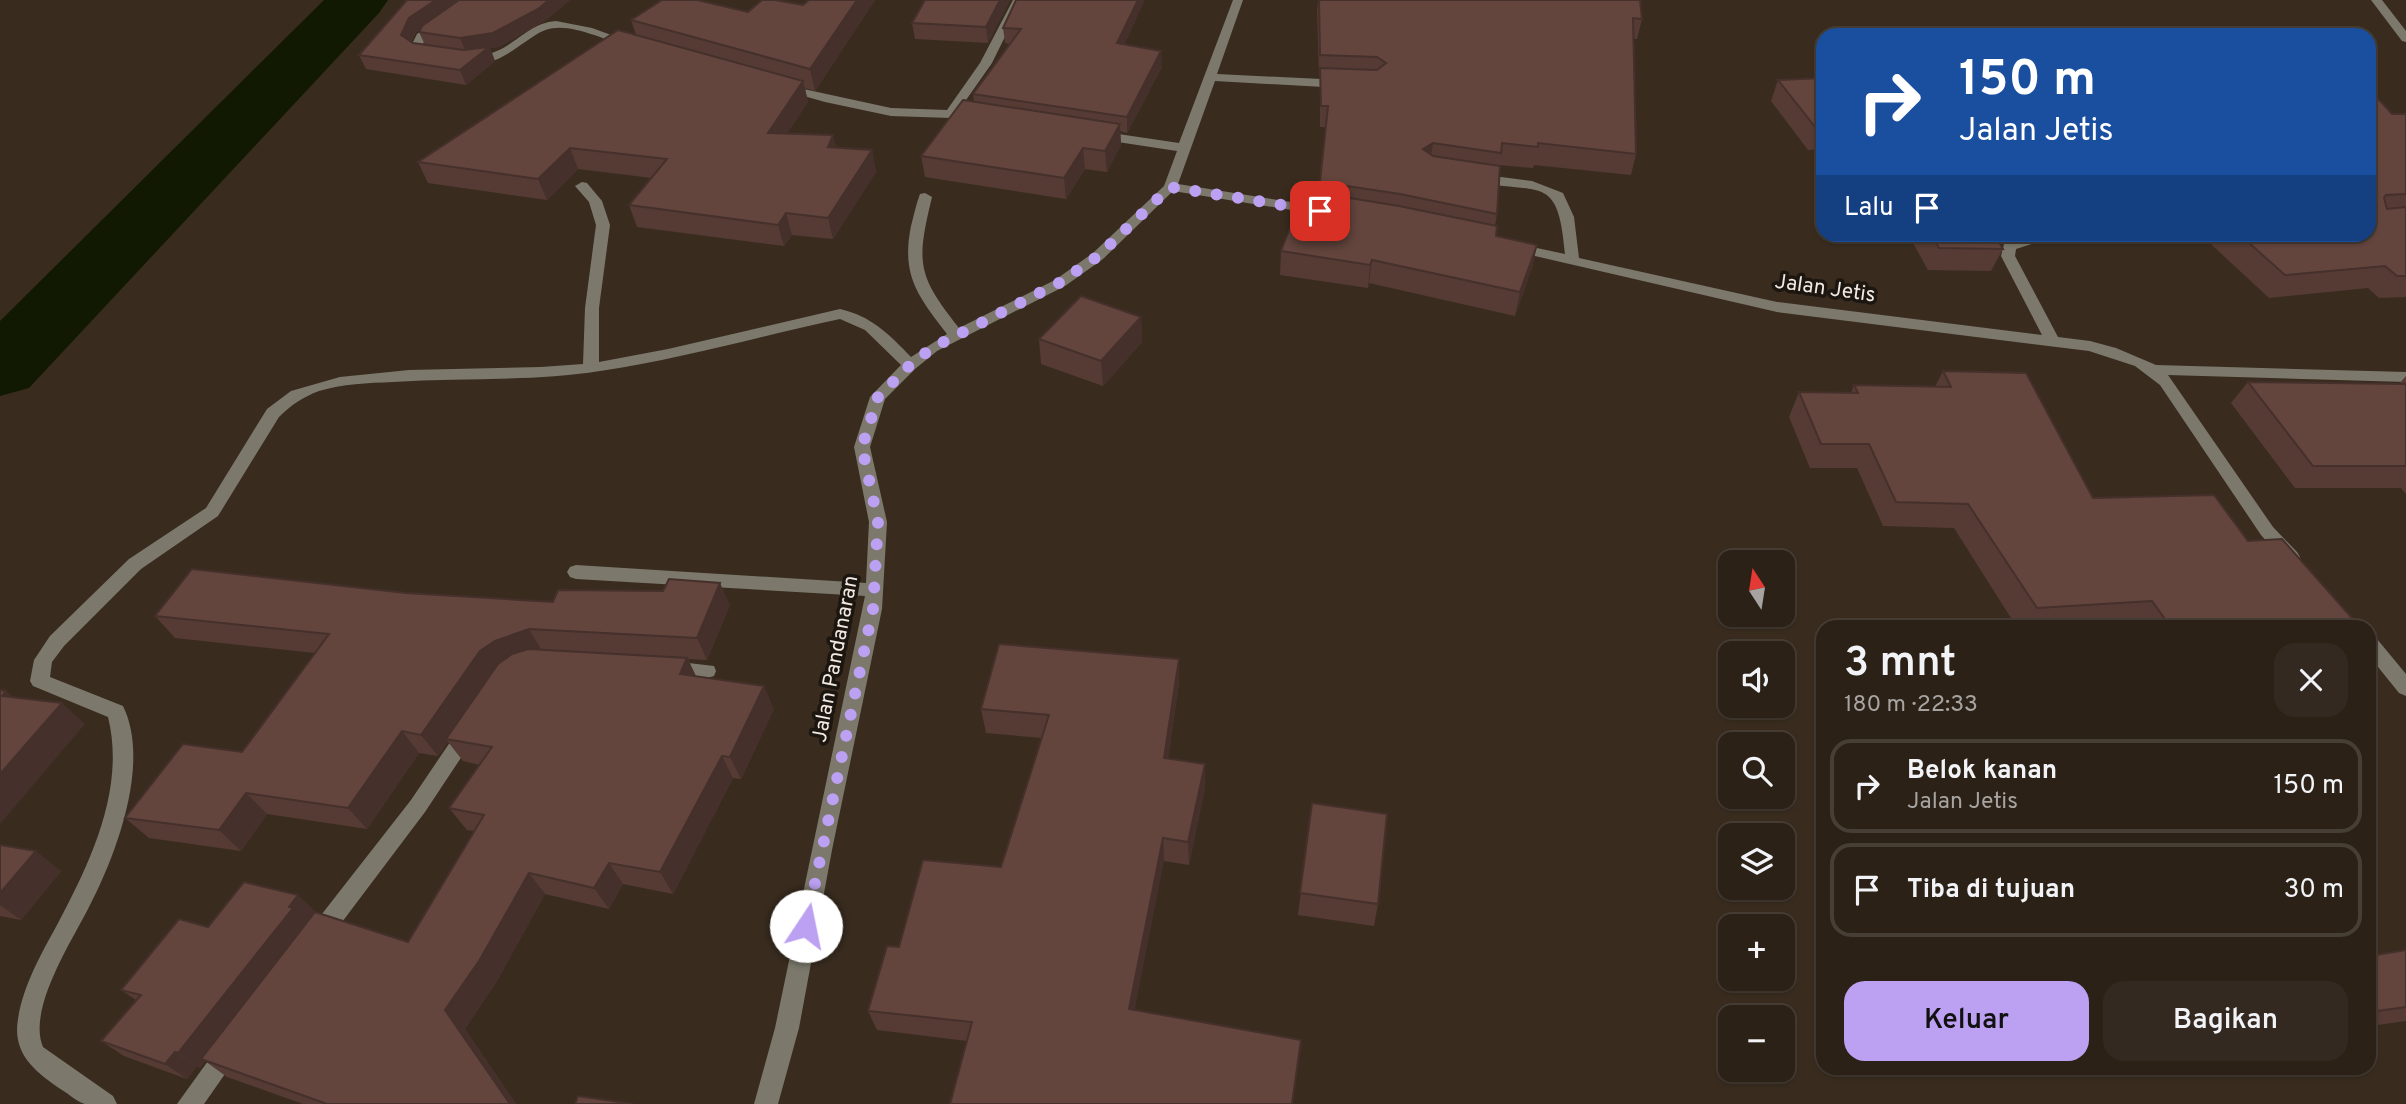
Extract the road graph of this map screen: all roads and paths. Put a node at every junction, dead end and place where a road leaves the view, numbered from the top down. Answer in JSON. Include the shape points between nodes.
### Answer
{"nodes":[{"id":1,"x":474,"y":0,"type":"edge"},
{"id":2,"x":1018,"y":0,"type":"edge"},
{"id":3,"x":1238,"y":0,"type":"edge"},
{"id":4,"x":2376,"y":0,"type":"edge"},
{"id":5,"x":2406,"y":39,"type":"edge"},
{"id":6,"x":637,"y":46,"type":"edge"},
{"id":7,"x":1209,"y":78,"type":"junction"},
{"id":8,"x":1350,"y":84,"type":"edge"},
{"id":9,"x":770,"y":85,"type":"edge"},
{"id":10,"x":952,"y":111,"type":"junction"},
{"id":11,"x":993,"y":118,"type":"edge"},
{"id":12,"x":1088,"y":133,"type":"edge"},
{"id":13,"x":1184,"y":148,"type":"junction"},
{"id":14,"x":1470,"y":177,"type":"edge"},
{"id":15,"x":582,"y":186,"type":"dead end"},
{"id":16,"x":1170,"y":187,"type":"junction"},
{"id":17,"x":925,"y":197,"type":"dead end"},
{"id":18,"x":1342,"y":214,"type":"edge"},
{"id":19,"x":2025,"y":242,"type":"edge"},
{"id":20,"x":1505,"y":245,"type":"edge"},
{"id":21,"x":1572,"y":259,"type":"junction"},
{"id":22,"x":956,"y":335,"type":"junction"},
{"id":23,"x":2053,"y":342,"type":"junction"},
{"id":24,"x":910,"y":365,"type":"junction"},
{"id":25,"x":591,"y":366,"type":"junction"},
{"id":26,"x":2156,"y":370,"type":"junction"},
{"id":27,"x":2406,"y":377,"type":"edge"},
{"id":28,"x":2302,"y":569,"type":"edge"},
{"id":29,"x":576,"y":572,"type":"dead end"},
{"id":30,"x":876,"y":590,"type":"junction"},
{"id":31,"x":2376,"y":651,"type":"edge"},
{"id":32,"x":652,"y":668,"type":"edge"},
{"id":33,"x":707,"y":671,"type":"dead end"},
{"id":34,"x":2406,"y":688,"type":"edge"},
{"id":35,"x":482,"y":711,"type":"edge"},
{"id":36,"x":307,"y":950,"type":"edge"},
{"id":37,"x":240,"y":1038,"type":"edge"},
{"id":38,"x":105,"y":1104,"type":"edge"},
{"id":39,"x":189,"y":1104,"type":"edge"},
{"id":40,"x":766,"y":1104,"type":"edge"}],
"edges":[{"from":1,"to":6,"type":"street","via":[[421,36],[416,48],[480,59],[501,54],[554,24]]},
{"from":2,"to":10,"type":"street","via":[[986,63]]},
{"from":3,"to":7,"type":"street","name":"Jalan Pandanaran"},
{"from":4,"to":5,"type":"street"},
{"from":7,"to":8,"type":"street"},
{"from":7,"to":13,"type":"street","name":"Jalan Pandanaran"},
{"from":9,"to":10,"type":"street","via":[[891,112],[929,115]]},
{"from":10,"to":11,"type":"street"},
{"from":12,"to":13,"type":"street"},
{"from":13,"to":16,"type":"street","name":"Jalan Pandanaran"},
{"from":14,"to":21,"type":"street","via":[[1546,189],[1559,197]]},
{"from":15,"to":25,"type":"street","via":[[596,201],[603,225],[592,308]]},
{"from":16,"to":18,"type":"street"},
{"from":16,"to":22,"type":"street","name":"Jalan Pandanaran","via":[[1098,256],[1059,283]]},
{"from":17,"to":22,"type":"street","via":[[912,248],[913,272],[923,293]]},
{"from":19,"to":23,"type":"street","via":[[2009,247],[2008,256]]},
{"from":20,"to":21,"type":"street","name":"Jalan Jetis"},
{"from":21,"to":23,"type":"street","name":"Jalan Jetis","via":[[1777,307]]},
{"from":22,"to":24,"type":"street","name":"Jalan Pandanaran"},
{"from":23,"to":26,"type":"street","name":"Jalan Jetis","via":[[2090,346]]},
{"from":24,"to":25,"type":"street","via":[[868,324],[840,314]]},
{"from":24,"to":30,"type":"street","name":"Jalan Pandanaran","via":[[878,397],[862,447],[878,522]]},
{"from":25,"to":38,"type":"street","via":[[329,383],[284,400],[212,512],[135,564],[43,660],[40,681],[116,712],[123,730],[119,799],[90,882],[38,986],[26,1033],[35,1055]]},
{"from":26,"to":27,"type":"street"},
{"from":26,"to":28,"type":"street","via":[[2267,531]]},
{"from":29,"to":30,"type":"street"},
{"from":30,"to":40,"type":"street","name":"Jalan Pandanaran","via":[[787,1028]]},
{"from":31,"to":34,"type":"street"},
{"from":32,"to":33,"type":"street"},
{"from":35,"to":36,"type":"street","via":[[418,806]]},
{"from":37,"to":39,"type":"street"}]}
